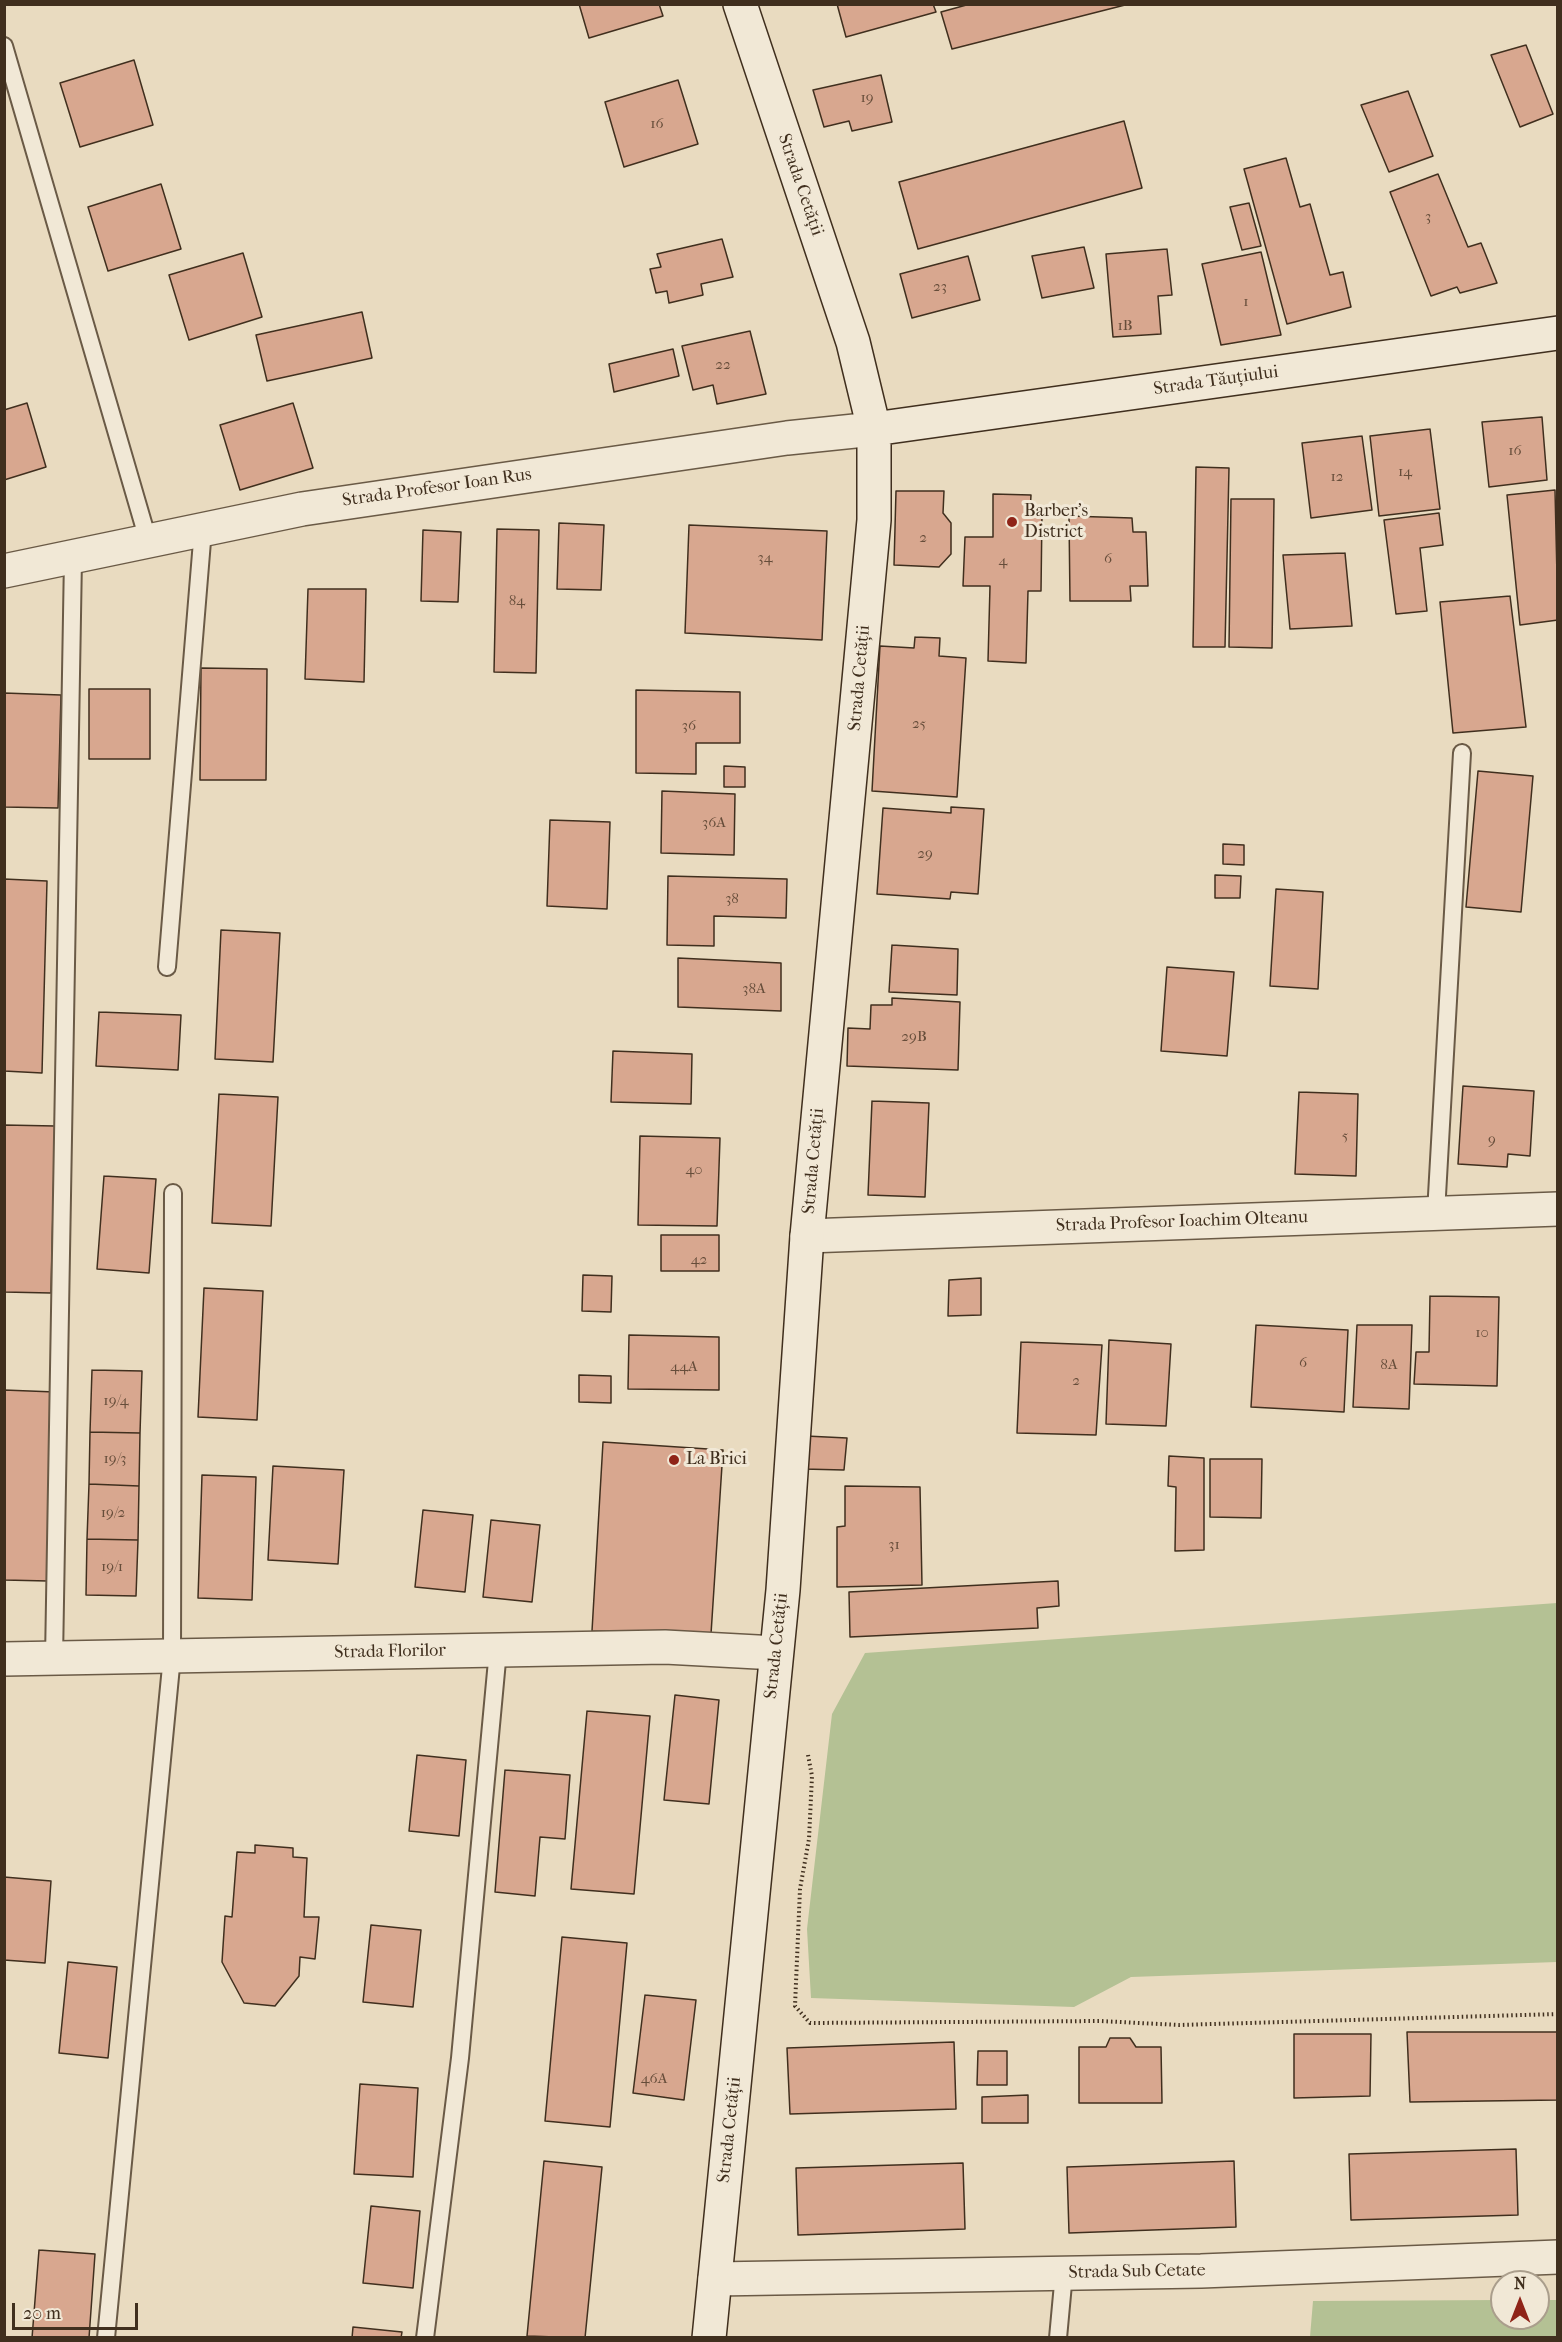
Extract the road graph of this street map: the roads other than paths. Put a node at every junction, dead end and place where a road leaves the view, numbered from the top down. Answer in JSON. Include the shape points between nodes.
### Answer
{"nodes":[{"id":1,"x":740,"y":4,"type":"edge"},
{"id":2,"x":4,"y":46,"type":"edge"},
{"id":3,"x":1557,"y":333,"type":"edge"},
{"id":4,"x":874,"y":429,"type":"junction"},
{"id":5,"x":202,"y":529,"type":"junction"},
{"id":6,"x":148,"y":540,"type":"junction"},
{"id":7,"x":73,"y":558,"type":"junction"},
{"id":8,"x":4,"y":571,"type":"edge"},
{"id":9,"x":1462,"y":753,"type":"dead end"},
{"id":10,"x":167,"y":967,"type":"dead end"},
{"id":11,"x":173,"y":1193,"type":"dead end"},
{"id":12,"x":1557,"y":1209,"type":"edge"},
{"id":13,"x":1436,"y":1213,"type":"junction"},
{"id":14,"x":807,"y":1236,"type":"junction"},
{"id":15,"x":498,"y":1650,"type":"junction"},
{"id":16,"x":776,"y":1653,"type":"junction"},
{"id":17,"x":172,"y":1656,"type":"junction"},
{"id":18,"x":54,"y":1658,"type":"junction"},
{"id":19,"x":4,"y":1659,"type":"edge"},
{"id":20,"x":1557,"y":2257,"type":"edge"},
{"id":21,"x":1064,"y":2273,"type":"junction"},
{"id":22,"x":716,"y":2279,"type":"junction"},
{"id":23,"x":106,"y":2337,"type":"edge"},
{"id":24,"x":425,"y":2337,"type":"edge"},
{"id":25,"x":709,"y":2337,"type":"edge"},
{"id":26,"x":1058,"y":2337,"type":"edge"}],
"edges":[{"from":1,"to":4,"type":"street","name":"Strada Cetății","via":[[853,342]]},
{"from":2,"to":6,"type":"lane"},
{"from":3,"to":4,"type":"street","name":"Strada Tăuțiului"},
{"from":4,"to":5,"type":"street","name":"Strada Profesor Ioan Rus","via":[[420,490],[302,508]]},
{"from":4,"to":14,"type":"street","name":"Strada Cetății","via":[[874,520]]},
{"from":5,"to":6,"type":"street","name":"Strada Profesor Ioan Rus"},
{"from":5,"to":10,"type":"lane"},
{"from":6,"to":7,"type":"street","name":"Strada Profesor Ioan Rus"},
{"from":7,"to":8,"type":"street","name":"Strada Profesor Ioan Rus"},
{"from":7,"to":18,"type":"lane"},
{"from":9,"to":13,"type":"lane"},
{"from":11,"to":17,"type":"lane"},
{"from":12,"to":13,"type":"street","name":"Strada Profesor Ioachim Olteanu"},
{"from":13,"to":14,"type":"street","name":"Strada Profesor Ioachim Olteanu"},
{"from":14,"to":16,"type":"street","name":"Strada Cetății"},
{"from":15,"to":16,"type":"street","name":"Strada Florilor","via":[[665,1647]]},
{"from":15,"to":17,"type":"street","name":"Strada Florilor"},
{"from":15,"to":24,"type":"lane","via":[[460,2058]]},
{"from":16,"to":22,"type":"street","name":"Strada Cetății"},
{"from":17,"to":18,"type":"street","name":"Strada Florilor"},
{"from":17,"to":23,"type":"lane"},
{"from":18,"to":19,"type":"street","name":"Strada Florilor"},
{"from":20,"to":21,"type":"street","name":"Strada Sub Cetate"},
{"from":21,"to":22,"type":"street","name":"Strada Sub Cetate"},
{"from":21,"to":26,"type":"lane"},
{"from":22,"to":25,"type":"street","name":"Strada Cetății"}]}
